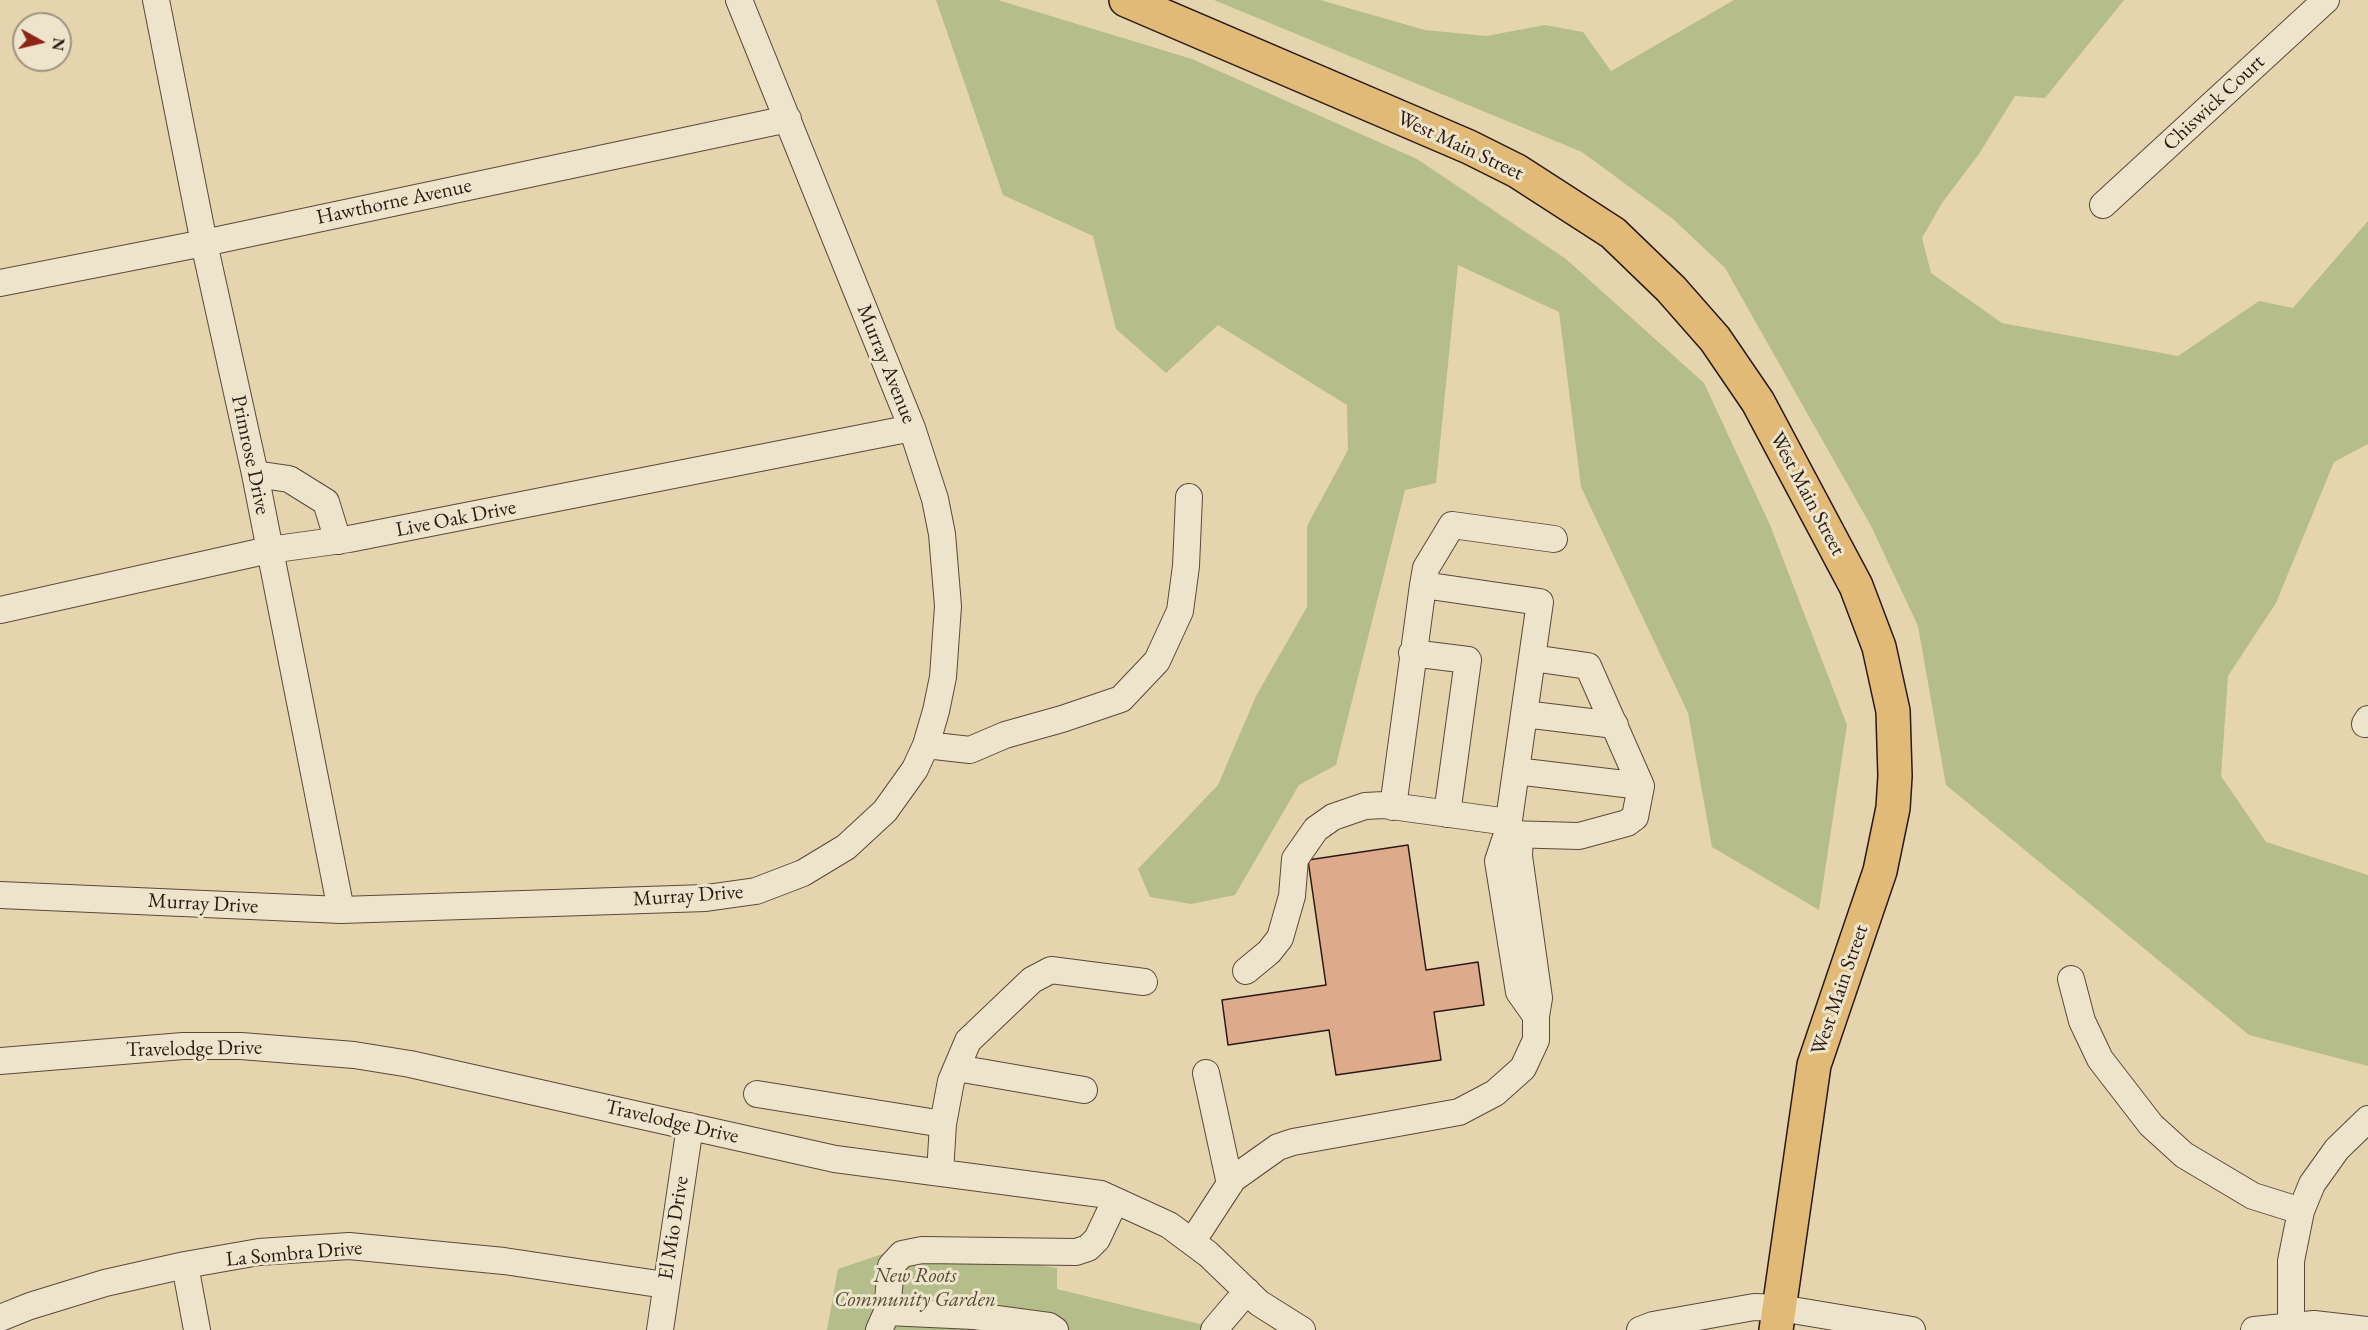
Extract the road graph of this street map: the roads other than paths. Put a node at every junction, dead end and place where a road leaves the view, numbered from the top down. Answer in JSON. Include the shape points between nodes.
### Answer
{"nodes":[{"id":1,"x":156,"y":0,"type":"edge"},
{"id":2,"x":739,"y":0,"type":"edge"},
{"id":3,"x":1126,"y":0,"type":"edge"},
{"id":4,"x":2326,"y":0,"type":"edge"},
{"id":5,"x":788,"y":118,"type":"junction"},
{"id":6,"x":2103,"y":205,"type":"dead end"},
{"id":7,"x":204,"y":243,"type":"junction"},
{"id":8,"x":0,"y":283,"type":"edge"},
{"id":9,"x":912,"y":428,"type":"junction"},
{"id":10,"x":255,"y":474,"type":"junction"},
{"id":11,"x":1190,"y":496,"type":"dead end"},
{"id":12,"x":1554,"y":539,"type":"dead end"},
{"id":13,"x":338,"y":541,"type":"junction"},
{"id":14,"x":269,"y":550,"type":"junction"},
{"id":15,"x":1423,"y":585,"type":"junction"},
{"id":16,"x":0,"y":610,"type":"edge"},
{"id":17,"x":1412,"y":653,"type":"junction"},
{"id":18,"x":1532,"y":658,"type":"junction"},
{"id":19,"x":1524,"y":714,"type":"junction"},
{"id":20,"x":1615,"y":725,"type":"junction"},
{"id":21,"x":927,"y":745,"type":"junction"},
{"id":22,"x":1516,"y":771,"type":"junction"},
{"id":23,"x":1641,"y":786,"type":"junction"},
{"id":24,"x":1393,"y":807,"type":"junction"},
{"id":25,"x":1447,"y":814,"type":"junction"},
{"id":26,"x":1512,"y":830,"type":"junction"},
{"id":27,"x":0,"y":895,"type":"edge"},
{"id":28,"x":341,"y":910,"type":"junction"},
{"id":29,"x":1246,"y":971,"type":"dead end"},
{"id":30,"x":2072,"y":979,"type":"dead end"},
{"id":31,"x":1144,"y":982,"type":"dead end"},
{"id":32,"x":0,"y":1060,"type":"edge"},
{"id":33,"x":957,"y":1068,"type":"junction"},
{"id":34,"x":1206,"y":1073,"type":"dead end"},
{"id":35,"x":1084,"y":1090,"type":"dead end"},
{"id":36,"x":757,"y":1094,"type":"dead end"},
{"id":37,"x":2368,"y":1119,"type":"edge"},
{"id":38,"x":943,"y":1124,"type":"junction"},
{"id":39,"x":690,"y":1126,"type":"junction"},
{"id":40,"x":940,"y":1173,"type":"junction"},
{"id":41,"x":1230,"y":1184,"type":"junction"},
{"id":42,"x":1115,"y":1201,"type":"junction"},
{"id":43,"x":2301,"y":1211,"type":"junction"},
{"id":44,"x":1192,"y":1242,"type":"junction"},
{"id":45,"x":185,"y":1265,"type":"junction"},
{"id":46,"x":665,"y":1286,"type":"junction"},
{"id":47,"x":1247,"y":1291,"type":"junction"},
{"id":48,"x":0,"y":1318,"type":"edge"},
{"id":49,"x":1778,"y":1319,"type":"edge"},
{"id":50,"x":883,"y":1321,"type":"edge"},
{"id":51,"x":2291,"y":1326,"type":"junction"},
{"id":52,"x":1904,"y":1329,"type":"edge"},
{"id":53,"x":197,"y":1330,"type":"edge"},
{"id":54,"x":660,"y":1330,"type":"edge"},
{"id":55,"x":1055,"y":1330,"type":"edge"},
{"id":56,"x":1214,"y":1330,"type":"edge"},
{"id":57,"x":1302,"y":1330,"type":"edge"},
{"id":58,"x":1640,"y":1330,"type":"edge"},
{"id":59,"x":2254,"y":1330,"type":"edge"},
{"id":60,"x":2368,"y":1330,"type":"edge"}],
"edges":[{"from":1,"to":7,"type":"street","name":"Primrose Drive"},
{"from":2,"to":5,"type":"street","name":"Murray Avenue"},
{"from":3,"to":49,"type":"main road","name":"West Main Street","via":[[1469,147],[1517,171],[1613,232],[1715,339],[1752,393],[1856,586],[1879,647],[1893,711],[1893,808],[1880,872],[1814,1065]]},
{"from":4,"to":6,"type":"street","name":"Chiswick Court"},
{"from":5,"to":7,"type":"street","name":"Hawthorne Avenue"},
{"from":5,"to":9,"type":"street","name":"Murray Avenue"},
{"from":7,"to":8,"type":"street","name":"Hawthorne Avenue"},
{"from":7,"to":10,"type":"street","name":"Primrose Drive"},
{"from":9,"to":13,"type":"street","name":"Live Oak Drive"},
{"from":9,"to":21,"type":"street","name":"Murray Avenue","via":[[939,522],[948,606],[943,676]]},
{"from":10,"to":13,"type":"street","via":[[289,479],[326,502]]},
{"from":10,"to":14,"type":"street","name":"Primrose Drive"},
{"from":11,"to":21,"type":"street","via":[[1180,611],[1157,661],[1121,699],[1005,735],[970,750]]},
{"from":12,"to":15,"type":"street","via":[[1452,525],[1426,568]]},
{"from":13,"to":14,"type":"street","name":"Live Oak Drive"},
{"from":14,"to":16,"type":"street","name":"Live Oak Drive"},
{"from":14,"to":28,"type":"street","name":"Primrose Drive"},
{"from":15,"to":17,"type":"street"},
{"from":15,"to":18,"type":"street","via":[[1540,602]]},
{"from":17,"to":24,"type":"street"},
{"from":17,"to":25,"type":"street","via":[[1468,660]]},
{"from":18,"to":19,"type":"street"},
{"from":18,"to":20,"type":"street","via":[[1588,666]]},
{"from":19,"to":20,"type":"street"},
{"from":19,"to":22,"type":"street"},
{"from":20,"to":23,"type":"street"},
{"from":21,"to":28,"type":"street","name":"Murray Drive","via":[[901,791],[866,830],[803,873],[756,891],[706,898]]},
{"from":22,"to":23,"type":"street"},
{"from":22,"to":26,"type":"street"},
{"from":23,"to":26,"type":"street","via":[[1635,817],[1627,823],[1579,836]]},
{"from":24,"to":25,"type":"street"},
{"from":24,"to":29,"type":"street","via":[[1365,806],[1346,811],[1316,830],[1295,859],[1292,896],[1280,938]]},
{"from":25,"to":26,"type":"street"},
{"from":26,"to":41,"type":"street","via":[[1498,861],[1520,992],[1536,1016],[1536,1040],[1523,1068],[1495,1093],[1450,1114],[1278,1147]]},
{"from":27,"to":28,"type":"street","name":"Murray Drive"},
{"from":30,"to":43,"type":"street","via":[[2082,1021],[2100,1059],[2151,1125],[2184,1155],[2253,1196]]},
{"from":31,"to":33,"type":"street","via":[[1051,970],[1032,980],[968,1041]]},
{"from":32,"to":39,"type":"street","name":"Travelodge Drive","via":[[183,1046],[309,1050],[410,1064]]},
{"from":33,"to":35,"type":"street"},
{"from":33,"to":38,"type":"street"},
{"from":34,"to":41,"type":"street"},
{"from":36,"to":38,"type":"street"},
{"from":37,"to":43,"type":"street","via":[[2324,1166]]},
{"from":38,"to":40,"type":"street"},
{"from":39,"to":40,"type":"street","name":"Travelodge Drive","via":[[835,1159]]},
{"from":39,"to":46,"type":"street","name":"El Mio Drive"},
{"from":40,"to":42,"type":"street","name":"Travelodge Drive","via":[[1101,1194]]},
{"from":41,"to":44,"type":"street"},
{"from":42,"to":44,"type":"street","name":"Travelodge Drive","via":[[1169,1225]]},
{"from":42,"to":50,"type":"street","via":[[1097,1239],[1076,1252],[922,1250],[902,1254],[891,1266]]},
{"from":43,"to":51,"type":"street","via":[[2291,1261]]},
{"from":44,"to":47,"type":"street","name":"Travelodge Drive"},
{"from":45,"to":46,"type":"street","name":"La Sombra Drive","via":[[259,1252],[349,1246],[504,1261]]},
{"from":45,"to":48,"type":"street","name":"La Sombra Drive","via":[[105,1283]]},
{"from":45,"to":53,"type":"street"},
{"from":46,"to":54,"type":"street","name":"El Mio Drive"},
{"from":47,"to":56,"type":"street"},
{"from":47,"to":57,"type":"street","name":"Travelodge Drive"},
{"from":49,"to":52,"type":"street"},
{"from":49,"to":58,"type":"street","via":[[1754,1307]]},
{"from":50,"to":55,"type":"street","via":[[974,1316]]},
{"from":51,"to":59,"type":"street"},
{"from":51,"to":60,"type":"street","via":[[2314,1324]]}]}
